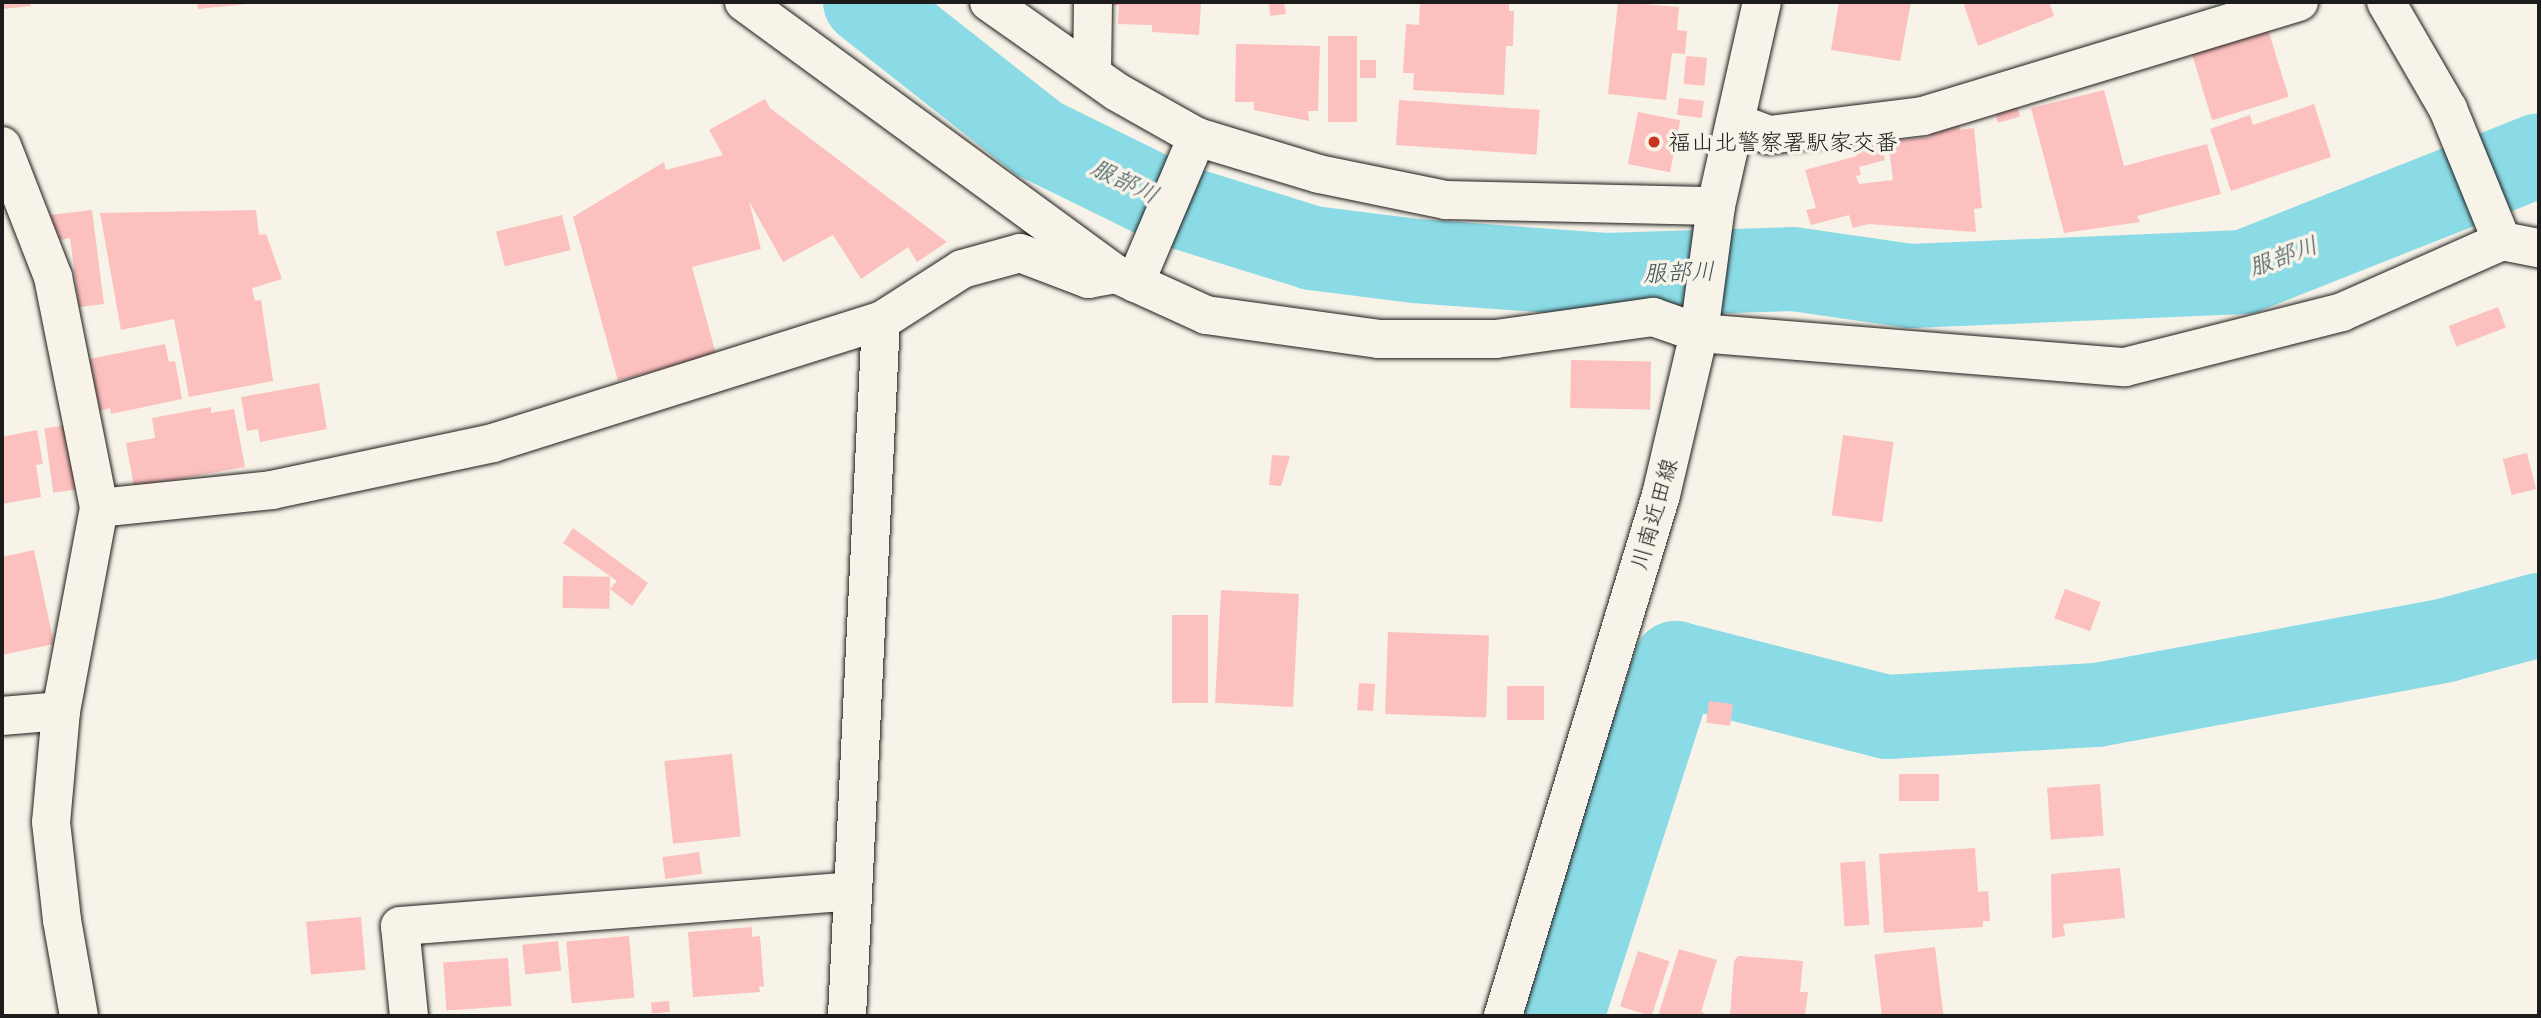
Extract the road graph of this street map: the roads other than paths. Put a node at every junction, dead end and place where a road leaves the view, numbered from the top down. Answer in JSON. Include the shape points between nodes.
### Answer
{"nodes":[{"id":1,"x":744,"y":2,"type":"edge"},
{"id":2,"x":989,"y":2,"type":"edge"},
{"id":3,"x":1093,"y":2,"type":"edge"},
{"id":4,"x":1762,"y":2,"type":"edge"},
{"id":5,"x":2299,"y":2,"type":"edge"},
{"id":6,"x":2386,"y":2,"type":"edge"},
{"id":7,"x":1092,"y":73,"type":"junction"},
{"id":8,"x":1735,"y":122,"type":"junction"},
{"id":9,"x":2,"y":146,"type":"edge"},
{"id":10,"x":1193,"y":146,"type":"junction"},
{"id":11,"x":1715,"y":214,"type":"junction"},
{"id":12,"x":2498,"y":234,"type":"junction"},
{"id":13,"x":2539,"y":248,"type":"edge"},
{"id":14,"x":1133,"y":272,"type":"junction"},
{"id":15,"x":1701,"y":319,"type":"junction"},
{"id":16,"x":881,"y":321,"type":"junction"},
{"id":17,"x":99,"y":508,"type":"junction"},
{"id":18,"x":61,"y":711,"type":"junction"},
{"id":19,"x":2,"y":716,"type":"edge"},
{"id":20,"x":853,"y":891,"type":"junction"},
{"id":21,"x":79,"y":1016,"type":"edge"},
{"id":22,"x":409,"y":1016,"type":"edge"},
{"id":23,"x":846,"y":1016,"type":"edge"},
{"id":24,"x":1503,"y":1016,"type":"edge"}],
"edges":[{"from":1,"to":14,"type":"street"},
{"from":2,"to":7,"type":"street"},
{"from":3,"to":7,"type":"street"},
{"from":4,"to":8,"type":"street","name":"川南近田線"},
{"from":5,"to":8,"type":"street","via":[[1923,116],[1769,135]]},
{"from":6,"to":12,"type":"street","via":[[2448,110]]},
{"from":7,"to":10,"type":"street"},
{"from":8,"to":11,"type":"street","name":"川南近田線"},
{"from":9,"to":17,"type":"street","via":[[53,277]]},
{"from":10,"to":11,"type":"street","via":[[1446,200]]},
{"from":10,"to":14,"type":"street"},
{"from":11,"to":15,"type":"street","name":"川南近田線"},
{"from":12,"to":13,"type":"street"},
{"from":12,"to":15,"type":"street","via":[[2342,312],[2125,367]]},
{"from":14,"to":15,"type":"street","via":[[1206,315],[1378,339],[1496,339],[1653,317]]},
{"from":14,"to":16,"type":"street","via":[[1088,279],[1020,253],[962,269]]},
{"from":15,"to":24,"type":"street","name":"川南近田線","via":[[1661,495]]},
{"from":16,"to":17,"type":"street","via":[[493,443],[272,490]]},
{"from":16,"to":20,"type":"street"},
{"from":17,"to":18,"type":"street"},
{"from":18,"to":19,"type":"street"},
{"from":18,"to":21,"type":"street","via":[[51,822]]},
{"from":20,"to":22,"type":"street","via":[[400,926]]},
{"from":20,"to":23,"type":"street"}]}
